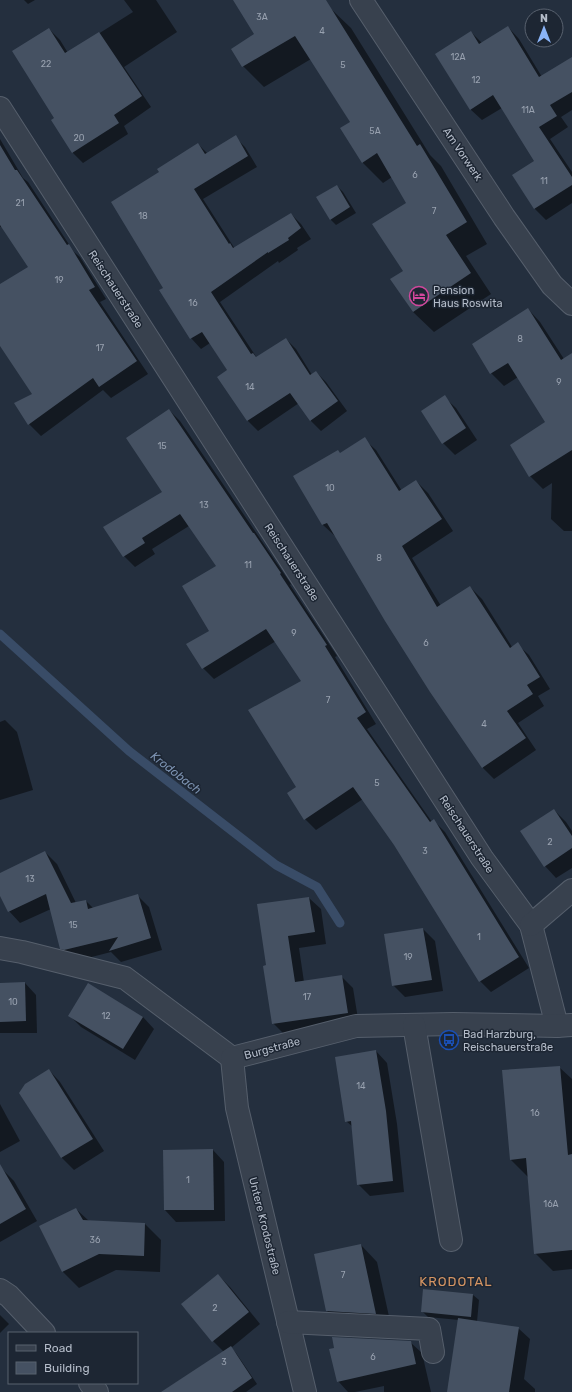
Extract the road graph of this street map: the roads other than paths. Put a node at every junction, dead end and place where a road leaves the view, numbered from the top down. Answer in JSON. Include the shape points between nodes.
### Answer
{"nodes":[{"id":1,"x":361,"y":0,"type":"edge"},
{"id":2,"x":0,"y":108,"type":"edge"},
{"id":3,"x":572,"y":304,"type":"edge"},
{"id":4,"x":572,"y":890,"type":"edge"},
{"id":5,"x":531,"y":925,"type":"junction"},
{"id":6,"x":0,"y":948,"type":"edge"},
{"id":7,"x":414,"y":1025,"type":"junction"},
{"id":8,"x":564,"y":1026,"type":"edge"},
{"id":9,"x":232,"y":1058,"type":"junction"},
{"id":10,"x":452,"y":1240,"type":"dead end"},
{"id":11,"x":0,"y":1290,"type":"edge"},
{"id":12,"x":288,"y":1322,"type":"junction"},
{"id":13,"x":43,"y":1332,"type":"edge"},
{"id":14,"x":432,"y":1352,"type":"dead end"},
{"id":15,"x":91,"y":1384,"type":"edge"},
{"id":16,"x":97,"y":1392,"type":"edge"},
{"id":17,"x":305,"y":1392,"type":"edge"}],
"edges":[{"from":1,"to":3,"type":"street","name":"Am Vorwerk","via":[[552,285]]},
{"from":2,"to":5,"type":"street","name":"Reischauerstraße","via":[[482,858]]},
{"from":4,"to":5,"type":"street"},
{"from":5,"to":8,"type":"street","name":"Reischauerstraße"},
{"from":6,"to":9,"type":"street","name":"Burgstraße","via":[[125,978]]},
{"from":7,"to":8,"type":"street","name":"Burgstraße"},
{"from":7,"to":9,"type":"street","name":"Burgstraße","via":[[356,1026]]},
{"from":7,"to":10,"type":"street"},
{"from":9,"to":12,"type":"street","name":"Untere Krodostraße","via":[[237,1108]]},
{"from":11,"to":13,"type":"street"},
{"from":12,"to":14,"type":"street","via":[[429,1328]]},
{"from":12,"to":17,"type":"street","name":"Untere Krodostraße"},
{"from":15,"to":16,"type":"street"}]}
